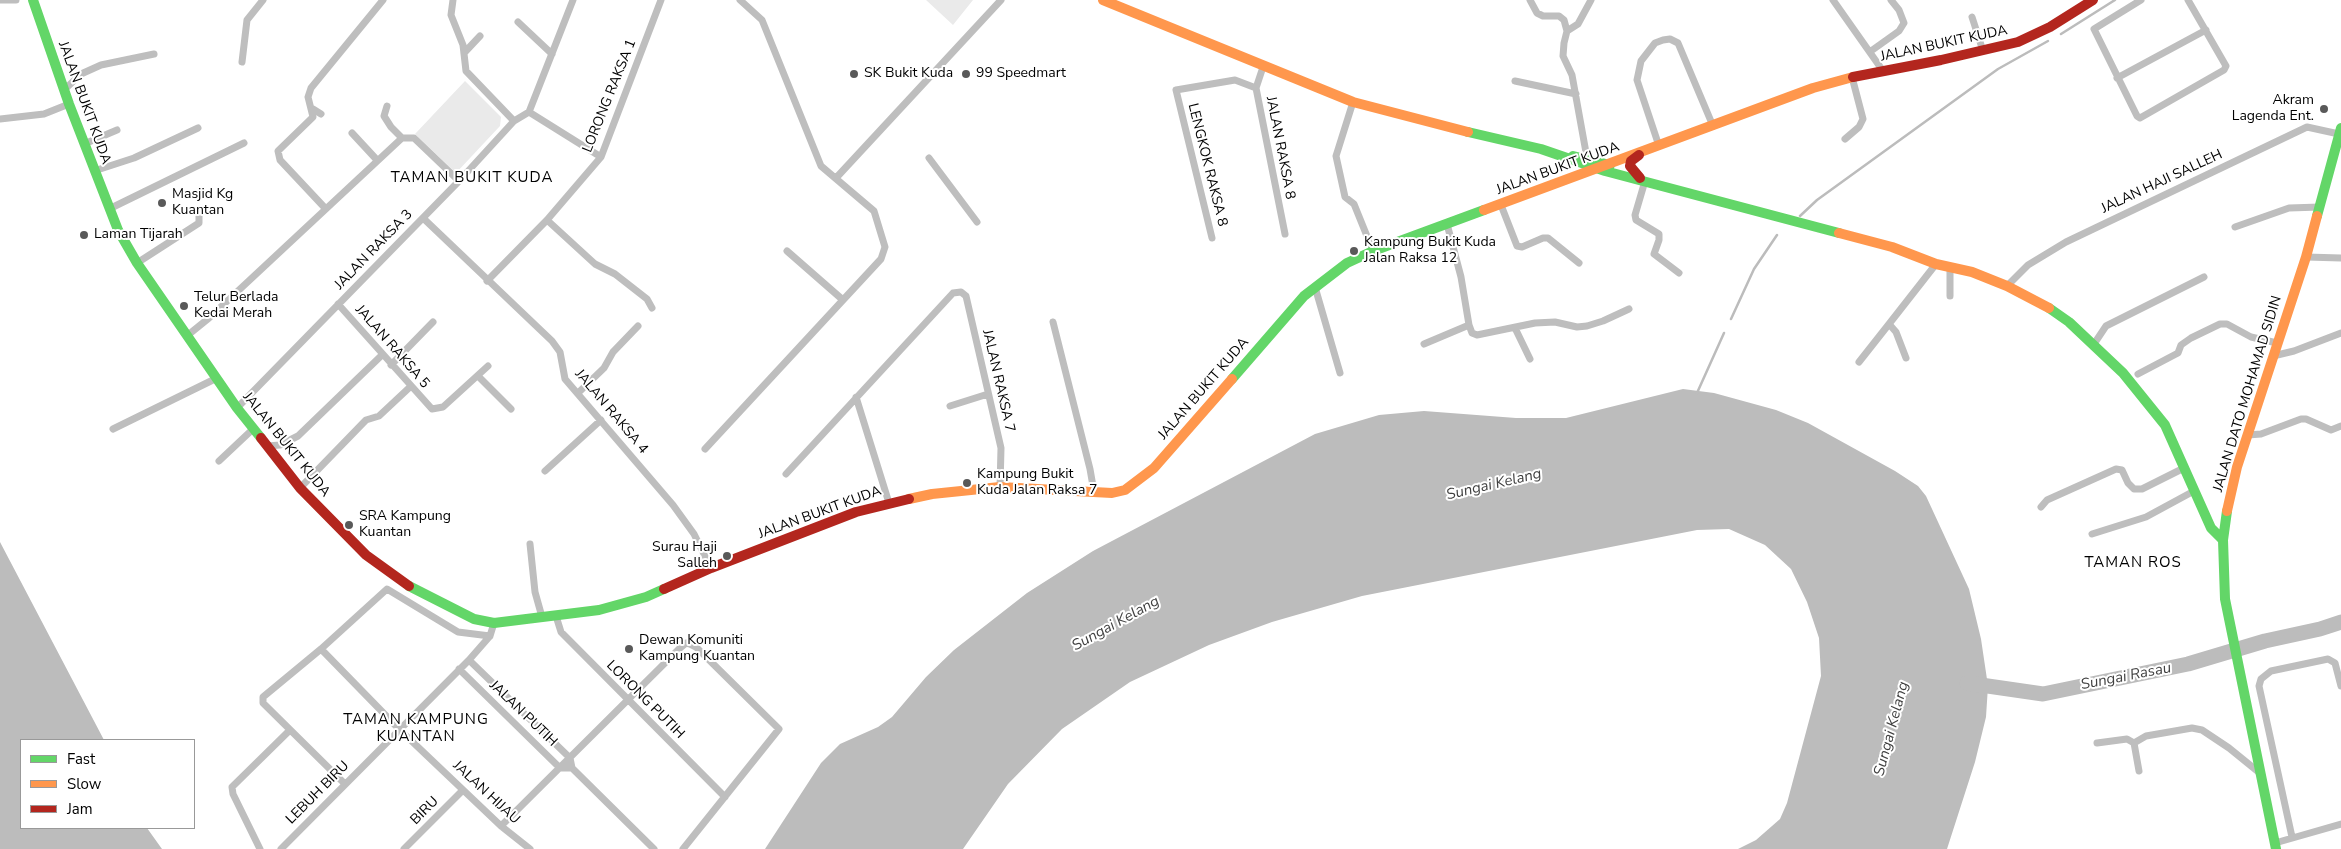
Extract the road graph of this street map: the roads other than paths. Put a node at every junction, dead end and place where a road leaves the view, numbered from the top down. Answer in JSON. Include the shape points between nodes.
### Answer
{"nodes":[{"id":1,"x":0,"y":0,"type":"edge"},
{"id":2,"x":16,"y":0,"type":"edge"},
{"id":3,"x":33,"y":0,"type":"edge"},
{"id":4,"x":263,"y":0,"type":"edge"},
{"id":5,"x":383,"y":0,"type":"edge"},
{"id":6,"x":452,"y":0,"type":"edge"},
{"id":7,"x":573,"y":0,"type":"edge"},
{"id":8,"x":661,"y":0,"type":"edge"},
{"id":9,"x":740,"y":0,"type":"edge"},
{"id":10,"x":1001,"y":0,"type":"edge"},
{"id":11,"x":1103,"y":0,"type":"edge"},
{"id":12,"x":1530,"y":0,"type":"edge"},
{"id":13,"x":1591,"y":0,"type":"edge"},
{"id":14,"x":1832,"y":0,"type":"edge"},
{"id":15,"x":1891,"y":0,"type":"edge"},
{"id":16,"x":2093,"y":0,"type":"edge"},
{"id":17,"x":2141,"y":0,"type":"edge"},
{"id":18,"x":2188,"y":0,"type":"edge"},
{"id":19,"x":1972,"y":17,"type":"dead end"},
{"id":20,"x":518,"y":22,"type":"dead end"},
{"id":21,"x":2206,"y":30,"type":"junction"},
{"id":22,"x":1567,"y":31,"type":"junction"},
{"id":23,"x":480,"y":36,"type":"dead end"},
{"id":24,"x":1983,"y":51,"type":"junction"},
{"id":25,"x":1871,"y":52,"type":"junction"},
{"id":26,"x":464,"y":53,"type":"junction"},
{"id":27,"x":154,"y":54,"type":"dead end"},
{"id":28,"x":552,"y":54,"type":"junction"},
{"id":29,"x":242,"y":62,"type":"dead end"},
{"id":30,"x":1263,"y":68,"type":"junction"},
{"id":31,"x":1883,"y":71,"type":"junction"},
{"id":32,"x":1852,"y":77,"type":"junction"},
{"id":33,"x":2117,"y":78,"type":"junction"},
{"id":34,"x":1515,"y":81,"type":"dead end"},
{"id":35,"x":1256,"y":88,"type":"junction"},
{"id":36,"x":64,"y":90,"type":"junction"},
{"id":37,"x":1576,"y":94,"type":"junction"},
{"id":38,"x":1353,"y":102,"type":"junction"},
{"id":39,"x":69,"y":104,"type":"junction"},
{"id":40,"x":387,"y":106,"type":"dead end"},
{"id":41,"x":313,"y":110,"type":"junction"},
{"id":42,"x":529,"y":112,"type":"junction"},
{"id":43,"x":321,"y":114,"type":"dead end"},
{"id":44,"x":0,"y":119,"type":"edge"},
{"id":45,"x":514,"y":121,"type":"junction"},
{"id":46,"x":1713,"y":126,"type":"junction"},
{"id":47,"x":198,"y":128,"type":"dead end"},
{"id":48,"x":117,"y":130,"type":"dead end"},
{"id":49,"x":2340,"y":131,"type":"edge"},
{"id":50,"x":352,"y":133,"type":"dead end"},
{"id":51,"x":402,"y":138,"type":"junction"},
{"id":52,"x":1845,"y":140,"type":"dead end"},
{"id":53,"x":244,"y":143,"type":"dead end"},
{"id":54,"x":84,"y":144,"type":"junction"},
{"id":55,"x":1659,"y":146,"type":"junction"},
{"id":56,"x":1545,"y":150,"type":"junction"},
{"id":57,"x":1642,"y":153,"type":"junction"},
{"id":58,"x":1560,"y":156,"type":"junction"},
{"id":59,"x":601,"y":157,"type":"junction"},
{"id":60,"x":929,"y":158,"type":"dead end"},
{"id":61,"x":1587,"y":158,"type":"junction"},
{"id":62,"x":377,"y":160,"type":"junction"},
{"id":63,"x":1608,"y":164,"type":"junction"},
{"id":64,"x":1598,"y":169,"type":"junction"},
{"id":65,"x":94,"y":171,"type":"junction"},
{"id":66,"x":836,"y":178,"type":"junction"},
{"id":67,"x":1569,"y":179,"type":"junction"},
{"id":68,"x":1645,"y":180,"type":"junction"},
{"id":69,"x":459,"y":181,"type":"junction"},
{"id":70,"x":1501,"y":205,"type":"junction"},
{"id":71,"x":2320,"y":207,"type":"junction"},
{"id":72,"x":325,"y":208,"type":"junction"},
{"id":73,"x":109,"y":209,"type":"junction"},
{"id":74,"x":199,"y":214,"type":"dead end"},
{"id":75,"x":423,"y":218,"type":"junction"},
{"id":76,"x":547,"y":220,"type":"junction"},
{"id":77,"x":977,"y":222,"type":"dead end"},
{"id":78,"x":1447,"y":224,"type":"junction"},
{"id":79,"x":2235,"y":227,"type":"dead end"},
{"id":80,"x":1285,"y":234,"type":"dead end"},
{"id":81,"x":1212,"y":238,"type":"dead end"},
{"id":82,"x":787,"y":251,"type":"dead end"},
{"id":83,"x":1373,"y":251,"type":"junction"},
{"id":84,"x":2306,"y":257,"type":"junction"},
{"id":85,"x":2341,"y":258,"type":"edge"},
{"id":86,"x":137,"y":263,"type":"junction"},
{"id":87,"x":1579,"y":263,"type":"dead end"},
{"id":88,"x":1936,"y":264,"type":"junction"},
{"id":89,"x":1950,"y":267,"type":"junction"},
{"id":90,"x":1679,"y":273,"type":"dead end"},
{"id":91,"x":2204,"y":277,"type":"dead end"},
{"id":92,"x":487,"y":280,"type":"junction"},
{"id":93,"x":2007,"y":286,"type":"junction"},
{"id":94,"x":1315,"y":287,"type":"junction"},
{"id":95,"x":1950,"y":296,"type":"dead end"},
{"id":96,"x":843,"y":300,"type":"junction"},
{"id":97,"x":338,"y":304,"type":"junction"},
{"id":98,"x":652,"y":308,"type":"dead end"},
{"id":99,"x":1629,"y":309,"type":"dead end"},
{"id":100,"x":433,"y":322,"type":"dead end"},
{"id":101,"x":1053,"y":322,"type":"dead end"},
{"id":102,"x":1889,"y":324,"type":"junction"},
{"id":103,"x":1469,"y":325,"type":"junction"},
{"id":104,"x":638,"y":326,"type":"dead end"},
{"id":105,"x":1515,"y":328,"type":"junction"},
{"id":106,"x":2341,"y":333,"type":"edge"},
{"id":107,"x":188,"y":335,"type":"junction"},
{"id":108,"x":2277,"y":343,"type":"junction"},
{"id":109,"x":1424,"y":344,"type":"dead end"},
{"id":110,"x":2094,"y":344,"type":"junction"},
{"id":111,"x":382,"y":355,"type":"junction"},
{"id":112,"x":2273,"y":356,"type":"junction"},
{"id":113,"x":1906,"y":358,"type":"dead end"},
{"id":114,"x":1530,"y":359,"type":"dead end"},
{"id":115,"x":1859,"y":362,"type":"dead end"},
{"id":116,"x":391,"y":365,"type":"junction"},
{"id":117,"x":488,"y":366,"type":"dead end"},
{"id":118,"x":1340,"y":373,"type":"dead end"},
{"id":119,"x":2138,"y":374,"type":"dead end"},
{"id":120,"x":478,"y":376,"type":"junction"},
{"id":121,"x":217,"y":378,"type":"junction"},
{"id":122,"x":410,"y":387,"type":"junction"},
{"id":123,"x":578,"y":393,"type":"junction"},
{"id":124,"x":988,"y":394,"type":"junction"},
{"id":125,"x":856,"y":398,"type":"junction"},
{"id":126,"x":950,"y":406,"type":"dead end"},
{"id":127,"x":237,"y":408,"type":"junction"},
{"id":128,"x":511,"y":409,"type":"dead end"},
{"id":129,"x":601,"y":420,"type":"junction"},
{"id":130,"x":2341,"y":426,"type":"edge"},
{"id":131,"x":113,"y":429,"type":"dead end"},
{"id":132,"x":253,"y":429,"type":"junction"},
{"id":133,"x":2248,"y":435,"type":"junction"},
{"id":134,"x":267,"y":446,"type":"junction"},
{"id":135,"x":705,"y":449,"type":"dead end"},
{"id":136,"x":219,"y":461,"type":"dead end"},
{"id":137,"x":2184,"y":468,"type":"junction"},
{"id":138,"x":545,"y":471,"type":"dead end"},
{"id":139,"x":786,"y":474,"type":"dead end"},
{"id":140,"x":1000,"y":487,"type":"junction"},
{"id":141,"x":300,"y":488,"type":"junction"},
{"id":142,"x":2194,"y":491,"type":"junction"},
{"id":143,"x":1094,"y":492,"type":"junction"},
{"id":144,"x":889,"y":502,"type":"junction"},
{"id":145,"x":2041,"y":507,"type":"dead end"},
{"id":146,"x":2092,"y":534,"type":"dead end"},
{"id":147,"x":2223,"y":540,"type":"junction"},
{"id":148,"x":530,"y":544,"type":"dead end"},
{"id":149,"x":711,"y":568,"type":"junction"},
{"id":150,"x":556,"y":616,"type":"junction"},
{"id":151,"x":542,"y":617,"type":"junction"},
{"id":152,"x":494,"y":623,"type":"junction"},
{"id":153,"x":490,"y":636,"type":"junction"},
{"id":154,"x":321,"y":649,"type":"junction"},
{"id":155,"x":469,"y":660,"type":"junction"},
{"id":156,"x":2339,"y":668,"type":"edge"},
{"id":157,"x":459,"y":669,"type":"junction"},
{"id":158,"x":2341,"y":686,"type":"edge"},
{"id":159,"x":627,"y":701,"type":"junction"},
{"id":160,"x":399,"y":729,"type":"junction"},
{"id":161,"x":290,"y":730,"type":"junction"},
{"id":162,"x":2134,"y":743,"type":"junction"},
{"id":163,"x":2097,"y":744,"type":"dead end"},
{"id":164,"x":570,"y":758,"type":"junction"},
{"id":165,"x":560,"y":768,"type":"junction"},
{"id":166,"x":572,"y":768,"type":"junction"},
{"id":167,"x":2138,"y":771,"type":"dead end"},
{"id":168,"x":2261,"y":774,"type":"junction"},
{"id":169,"x":345,"y":784,"type":"junction"},
{"id":170,"x":463,"y":790,"type":"junction"},
{"id":171,"x":725,"y":797,"type":"junction"},
{"id":172,"x":2341,"y":824,"type":"edge"},
{"id":173,"x":501,"y":826,"type":"junction"},
{"id":174,"x":2292,"y":837,"type":"junction"},
{"id":175,"x":2276,"y":846,"type":"edge"},
{"id":176,"x":527,"y":848,"type":"edge"},
{"id":177,"x":260,"y":849,"type":"edge"},
{"id":178,"x":281,"y":849,"type":"edge"},
{"id":179,"x":404,"y":849,"type":"edge"},
{"id":180,"x":654,"y":849,"type":"edge"},
{"id":181,"x":683,"y":849,"type":"edge"}],
"edges":[{"from":1,"to":2,"type":"street"},
{"from":3,"to":36,"type":"street","name":"JALAN BUKIT KUDA"},
{"from":4,"to":29,"type":"street","via":[[247,20]]},
{"from":5,"to":41,"type":"street","via":[[311,88],[308,97]]},
{"from":6,"to":26,"type":"street","via":[[451,15]]},
{"from":7,"to":28,"type":"street"},
{"from":8,"to":59,"type":"street","name":"LORONG RAKSA 1"},
{"from":9,"to":66,"type":"street","via":[[762,20],[821,166]]},
{"from":10,"to":66,"type":"street"},
{"from":11,"to":30,"type":"street"},
{"from":12,"to":22,"type":"street","via":[[1537,13],[1559,16],[1564,20]]},
{"from":13,"to":22,"type":"street","via":[[1578,24]]},
{"from":14,"to":25,"type":"street"},
{"from":15,"to":25,"type":"street","via":[[1904,23],[1899,31]]},
{"from":16,"to":24,"type":"street","name":"JALAN BUKIT KUDA","via":[[2050,27],[2018,42]]},
{"from":17,"to":33,"type":"street","via":[[2095,27],[2094,31]]},
{"from":18,"to":21,"type":"street"},
{"from":19,"to":24,"type":"street"},
{"from":20,"to":28,"type":"street"},
{"from":21,"to":33,"type":"street"},
{"from":21,"to":33,"type":"street","via":[[2225,62],[2224,70],[2140,118]]},
{"from":22,"to":37,"type":"street","via":[[1563,56]]},
{"from":23,"to":26,"type":"street"},
{"from":24,"to":31,"type":"street","name":"JALAN BUKIT KUDA"},
{"from":25,"to":31,"type":"street"},
{"from":26,"to":45,"type":"street","via":[[470,77]]},
{"from":27,"to":36,"type":"street","via":[[101,65],[81,74]]},
{"from":28,"to":42,"type":"street"},
{"from":30,"to":35,"type":"street","name":"JALAN RAKSA 8"},
{"from":30,"to":38,"type":"street"},
{"from":31,"to":32,"type":"street","name":"JALAN BUKIT KUDA"},
{"from":32,"to":46,"type":"street","name":"JALAN BUKIT KUDA","via":[[1813,88]]},
{"from":32,"to":52,"type":"street","via":[[1863,119]]},
{"from":34,"to":37,"type":"street"},
{"from":35,"to":80,"type":"street","name":"JALAN RAKSA 8"},
{"from":35,"to":81,"type":"street","name":"LENGKOK RAKSA 8","via":[[1235,80],[1176,90]]},
{"from":36,"to":39,"type":"street","name":"JALAN BUKIT KUDA"},
{"from":37,"to":61,"type":"street"},
{"from":38,"to":56,"type":"street"},
{"from":38,"to":83,"type":"street","via":[[1336,156],[1345,197],[1354,204]]},
{"from":39,"to":44,"type":"street","via":[[44,114]]},
{"from":39,"to":54,"type":"street","name":"JALAN BUKIT KUDA"},
{"from":40,"to":51,"type":"street","via":[[384,116]]},
{"from":41,"to":43,"type":"street"},
{"from":41,"to":72,"type":"street","via":[[309,121],[280,146],[278,156]]},
{"from":42,"to":45,"type":"street","name":"JALAN RAKSA 3"},
{"from":42,"to":59,"type":"street"},
{"from":45,"to":69,"type":"street","name":"JALAN RAKSA 3"},
{"from":46,"to":55,"type":"street","name":"JALAN BUKIT KUDA"},
{"from":46,"to":55,"type":"street","via":[[1678,42],[1663,40],[1655,43],[1641,61],[1637,80]]},
{"from":47,"to":65,"type":"street","via":[[134,158]]},
{"from":48,"to":54,"type":"street"},
{"from":49,"to":71,"type":"street","name":"JALAN DATO MOHAMAD SIDIN"},
{"from":49,"to":93,"type":"street","name":"JALAN HAJI SALLEH","via":[[2307,127],[2066,242],[2028,265]]},
{"from":50,"to":62,"type":"street"},
{"from":51,"to":62,"type":"street"},
{"from":51,"to":69,"type":"street","via":[[414,138]]},
{"from":53,"to":73,"type":"street"},
{"from":54,"to":65,"type":"street","name":"JALAN BUKIT KUDA"},
{"from":55,"to":57,"type":"street","name":"JALAN BUKIT KUDA"},
{"from":56,"to":58,"type":"street"},
{"from":56,"to":61,"type":"street"},
{"from":57,"to":63,"type":"street","name":"JALAN BUKIT KUDA"},
{"from":57,"to":68,"type":"street","via":[[1631,161],[1630,166]]},
{"from":58,"to":64,"type":"street"},
{"from":58,"to":67,"type":"street","via":[[1574,168]]},
{"from":59,"to":76,"type":"street","name":"LORONG RAKSA 1"},
{"from":60,"to":77,"type":"street"},
{"from":61,"to":63,"type":"street"},
{"from":62,"to":72,"type":"street"},
{"from":63,"to":64,"type":"street","name":"JALAN BUKIT KUDA"},
{"from":63,"to":68,"type":"street"},
{"from":64,"to":67,"type":"street","name":"JALAN BUKIT KUDA"},
{"from":64,"to":68,"type":"street"},
{"from":65,"to":73,"type":"street","name":"JALAN BUKIT KUDA"},
{"from":66,"to":96,"type":"street","via":[[874,211],[886,248]]},
{"from":67,"to":70,"type":"street","name":"JALAN BUKIT KUDA"},
{"from":68,"to":88,"type":"street","via":[[1892,247]]},
{"from":68,"to":90,"type":"street","via":[[1636,220],[1659,234],[1654,254]]},
{"from":69,"to":75,"type":"street","name":"JALAN RAKSA 3"},
{"from":70,"to":78,"type":"street","name":"JALAN BUKIT KUDA"},
{"from":70,"to":87,"type":"street","via":[[1517,246],[1548,238]]},
{"from":71,"to":79,"type":"street","via":[[2289,208]]},
{"from":71,"to":84,"type":"street","name":"JALAN DATO MOHAMAD SIDIN"},
{"from":72,"to":107,"type":"street"},
{"from":73,"to":86,"type":"street","name":"JALAN BUKIT KUDA"},
{"from":74,"to":86,"type":"street","via":[[199,223]]},
{"from":75,"to":92,"type":"street","name":"JALAN RAKSA 4"},
{"from":75,"to":97,"type":"street","name":"JALAN RAKSA 3"},
{"from":76,"to":92,"type":"street","name":"LORONG RAKSA 1"},
{"from":76,"to":98,"type":"street","via":[[595,264],[615,274],[647,299]]},
{"from":78,"to":83,"type":"street","name":"JALAN BUKIT KUDA"},
{"from":78,"to":103,"type":"street"},
{"from":82,"to":96,"type":"street"},
{"from":83,"to":94,"type":"street","name":"JALAN BUKIT KUDA","via":[[1347,263]]},
{"from":84,"to":85,"type":"street"},
{"from":84,"to":108,"type":"street","name":"JALAN DATO MOHAMAD SIDIN"},
{"from":86,"to":107,"type":"street","name":"JALAN BUKIT KUDA"},
{"from":88,"to":89,"type":"street"},
{"from":88,"to":102,"type":"street"},
{"from":89,"to":93,"type":"street"},
{"from":89,"to":95,"type":"street"},
{"from":91,"to":110,"type":"street","via":[[2106,326]]},
{"from":92,"to":123,"type":"street","name":"JALAN RAKSA 4","via":[[552,341],[560,352],[565,379]]},
{"from":93,"to":110,"type":"street","via":[[2069,322]]},
{"from":94,"to":118,"type":"street"},
{"from":94,"to":143,"type":"street","name":"JALAN BUKIT KUDA","via":[[1154,468],[1125,490]]},
{"from":96,"to":135,"type":"street"},
{"from":97,"to":111,"type":"street","name":"JALAN RAKSA 5"},
{"from":97,"to":127,"type":"street","name":"JALAN RAKSA 3"},
{"from":99,"to":105,"type":"street","via":[[1587,326],[1556,322]]},
{"from":100,"to":116,"type":"street"},
{"from":101,"to":143,"type":"street"},
{"from":102,"to":113,"type":"street","via":[[1896,332]]},
{"from":102,"to":115,"type":"street"},
{"from":103,"to":105,"type":"street","via":[[1472,333],[1477,335]]},
{"from":103,"to":109,"type":"street"},
{"from":104,"to":123,"type":"street","via":[[613,352],[604,368]]},
{"from":105,"to":114,"type":"street"},
{"from":106,"to":112,"type":"street"},
{"from":107,"to":121,"type":"street","name":"JALAN BUKIT KUDA"},
{"from":108,"to":112,"type":"street","name":"JALAN DATO MOHAMAD SIDIN"},
{"from":108,"to":119,"type":"street","via":[[2251,337],[2227,324],[2220,324],[2191,338],[2181,346],[2178,354]]},
{"from":110,"to":137,"type":"street","via":[[2123,373],[2165,425]]},
{"from":111,"to":116,"type":"street","name":"JALAN RAKSA 5"},
{"from":111,"to":134,"type":"street","via":[[298,436],[280,445]]},
{"from":112,"to":133,"type":"street","name":"JALAN DATO MOHAMAD SIDIN"},
{"from":116,"to":122,"type":"street","name":"JALAN RAKSA 5"},
{"from":117,"to":120,"type":"street"},
{"from":120,"to":122,"type":"street","name":"JALAN RAKSA 5","via":[[437,410],[428,407]]},
{"from":120,"to":128,"type":"street"},
{"from":121,"to":127,"type":"street","name":"JALAN BUKIT KUDA"},
{"from":121,"to":131,"type":"street"},
{"from":122,"to":141,"type":"street","via":[[379,416],[366,420]]},
{"from":123,"to":129,"type":"street","name":"JALAN RAKSA 4"},
{"from":124,"to":125,"type":"street","name":"JALAN RAKSA 7","via":[[966,296],[961,292],[953,293]]},
{"from":124,"to":126,"type":"street"},
{"from":124,"to":140,"type":"street","name":"JALAN RAKSA 7","via":[[1000,448]]},
{"from":125,"to":139,"type":"street"},
{"from":125,"to":144,"type":"street"},
{"from":127,"to":132,"type":"street","name":"JALAN BUKIT KUDA"},
{"from":129,"to":138,"type":"street"},
{"from":129,"to":149,"type":"street","name":"JALAN RAKSA 4","via":[[673,505],[694,534]]},
{"from":130,"to":133,"type":"street","via":[[2331,430],[2301,419],[2261,434]]},
{"from":132,"to":134,"type":"street","name":"JALAN BUKIT KUDA"},
{"from":132,"to":136,"type":"street"},
{"from":133,"to":147,"type":"street","name":"JALAN DATO MOHAMAD SIDIN","via":[[2229,500]]},
{"from":134,"to":141,"type":"street","name":"JALAN BUKIT KUDA"},
{"from":137,"to":142,"type":"street"},
{"from":137,"to":145,"type":"street","via":[[2142,489],[2134,489],[2122,470],[2116,469],[2047,500]]},
{"from":140,"to":143,"type":"street","name":"JALAN BUKIT KUDA"},
{"from":140,"to":144,"type":"street","name":"JALAN BUKIT KUDA"},
{"from":141,"to":152,"type":"street","name":"JALAN BUKIT KUDA","via":[[366,555],[416,591],[474,619]]},
{"from":142,"to":146,"type":"street","via":[[2146,517]]},
{"from":142,"to":147,"type":"street","via":[[2211,528]]},
{"from":144,"to":149,"type":"street","name":"JALAN BUKIT KUDA"},
{"from":147,"to":168,"type":"street","name":"JALAN DATO MOHAMAD SIDIN","via":[[2224,598]]},
{"from":148,"to":151,"type":"street","via":[[535,592]]},
{"from":149,"to":150,"type":"street","name":"JALAN BUKIT KUDA","via":[[646,597],[599,610]]},
{"from":150,"to":151,"type":"street","name":"JALAN BUKIT KUDA"},
{"from":150,"to":159,"type":"street","name":"LORONG PUTIH","via":[[561,632]]},
{"from":151,"to":152,"type":"street","name":"JALAN BUKIT KUDA"},
{"from":152,"to":153,"type":"street","name":"LEBUH BIRU"},
{"from":153,"to":154,"type":"street","via":[[458,632],[387,589]]},
{"from":153,"to":155,"type":"street","name":"LEBUH BIRU"},
{"from":154,"to":160,"type":"street","name":"JALAN HIJAU"},
{"from":154,"to":161,"type":"street","via":[[263,697],[263,703]]},
{"from":155,"to":157,"type":"street","name":"LEBUH BIRU"},
{"from":155,"to":164,"type":"street","name":"JALAN PUTIH"},
{"from":156,"to":158,"type":"street"},
{"from":156,"to":174,"type":"street","via":[[2328,659],[2271,671],[2261,679],[2259,686]]},
{"from":157,"to":160,"type":"street","name":"LEBUH BIRU"},
{"from":157,"to":165,"type":"street","name":"JALAN PUTIH"},
{"from":159,"to":164,"type":"street"},
{"from":159,"to":171,"type":"street","name":"LORONG PUTIH"},
{"from":159,"to":171,"type":"street","via":[[680,648],[686,644],[696,646],[779,729]]},
{"from":160,"to":169,"type":"street","name":"LEBUH BIRU"},
{"from":160,"to":170,"type":"street","name":"JALAN HIJAU"},
{"from":161,"to":169,"type":"street"},
{"from":161,"to":177,"type":"street","via":[[232,787]]},
{"from":162,"to":163,"type":"street","via":[[2127,739]]},
{"from":162,"to":167,"type":"street"},
{"from":162,"to":168,"type":"street","via":[[2146,736],[2192,728],[2202,730]]},
{"from":164,"to":165,"type":"street"},
{"from":164,"to":166,"type":"street","name":"JALAN PUTIH"},
{"from":165,"to":166,"type":"street"},
{"from":165,"to":173,"type":"street"},
{"from":166,"to":180,"type":"street"},
{"from":168,"to":175,"type":"street","name":"JALAN DATO MOHAMAD SIDIN"},
{"from":169,"to":178,"type":"street","name":"LEBUH BIRU"},
{"from":170,"to":173,"type":"street","name":"JALAN HIJAU"},
{"from":170,"to":179,"type":"street","name":"BIRU"},
{"from":171,"to":181,"type":"street"},
{"from":172,"to":174,"type":"street"},
{"from":173,"to":176,"type":"street","name":"JALAN HIJAU"},
{"from":174,"to":175,"type":"street"}]}
